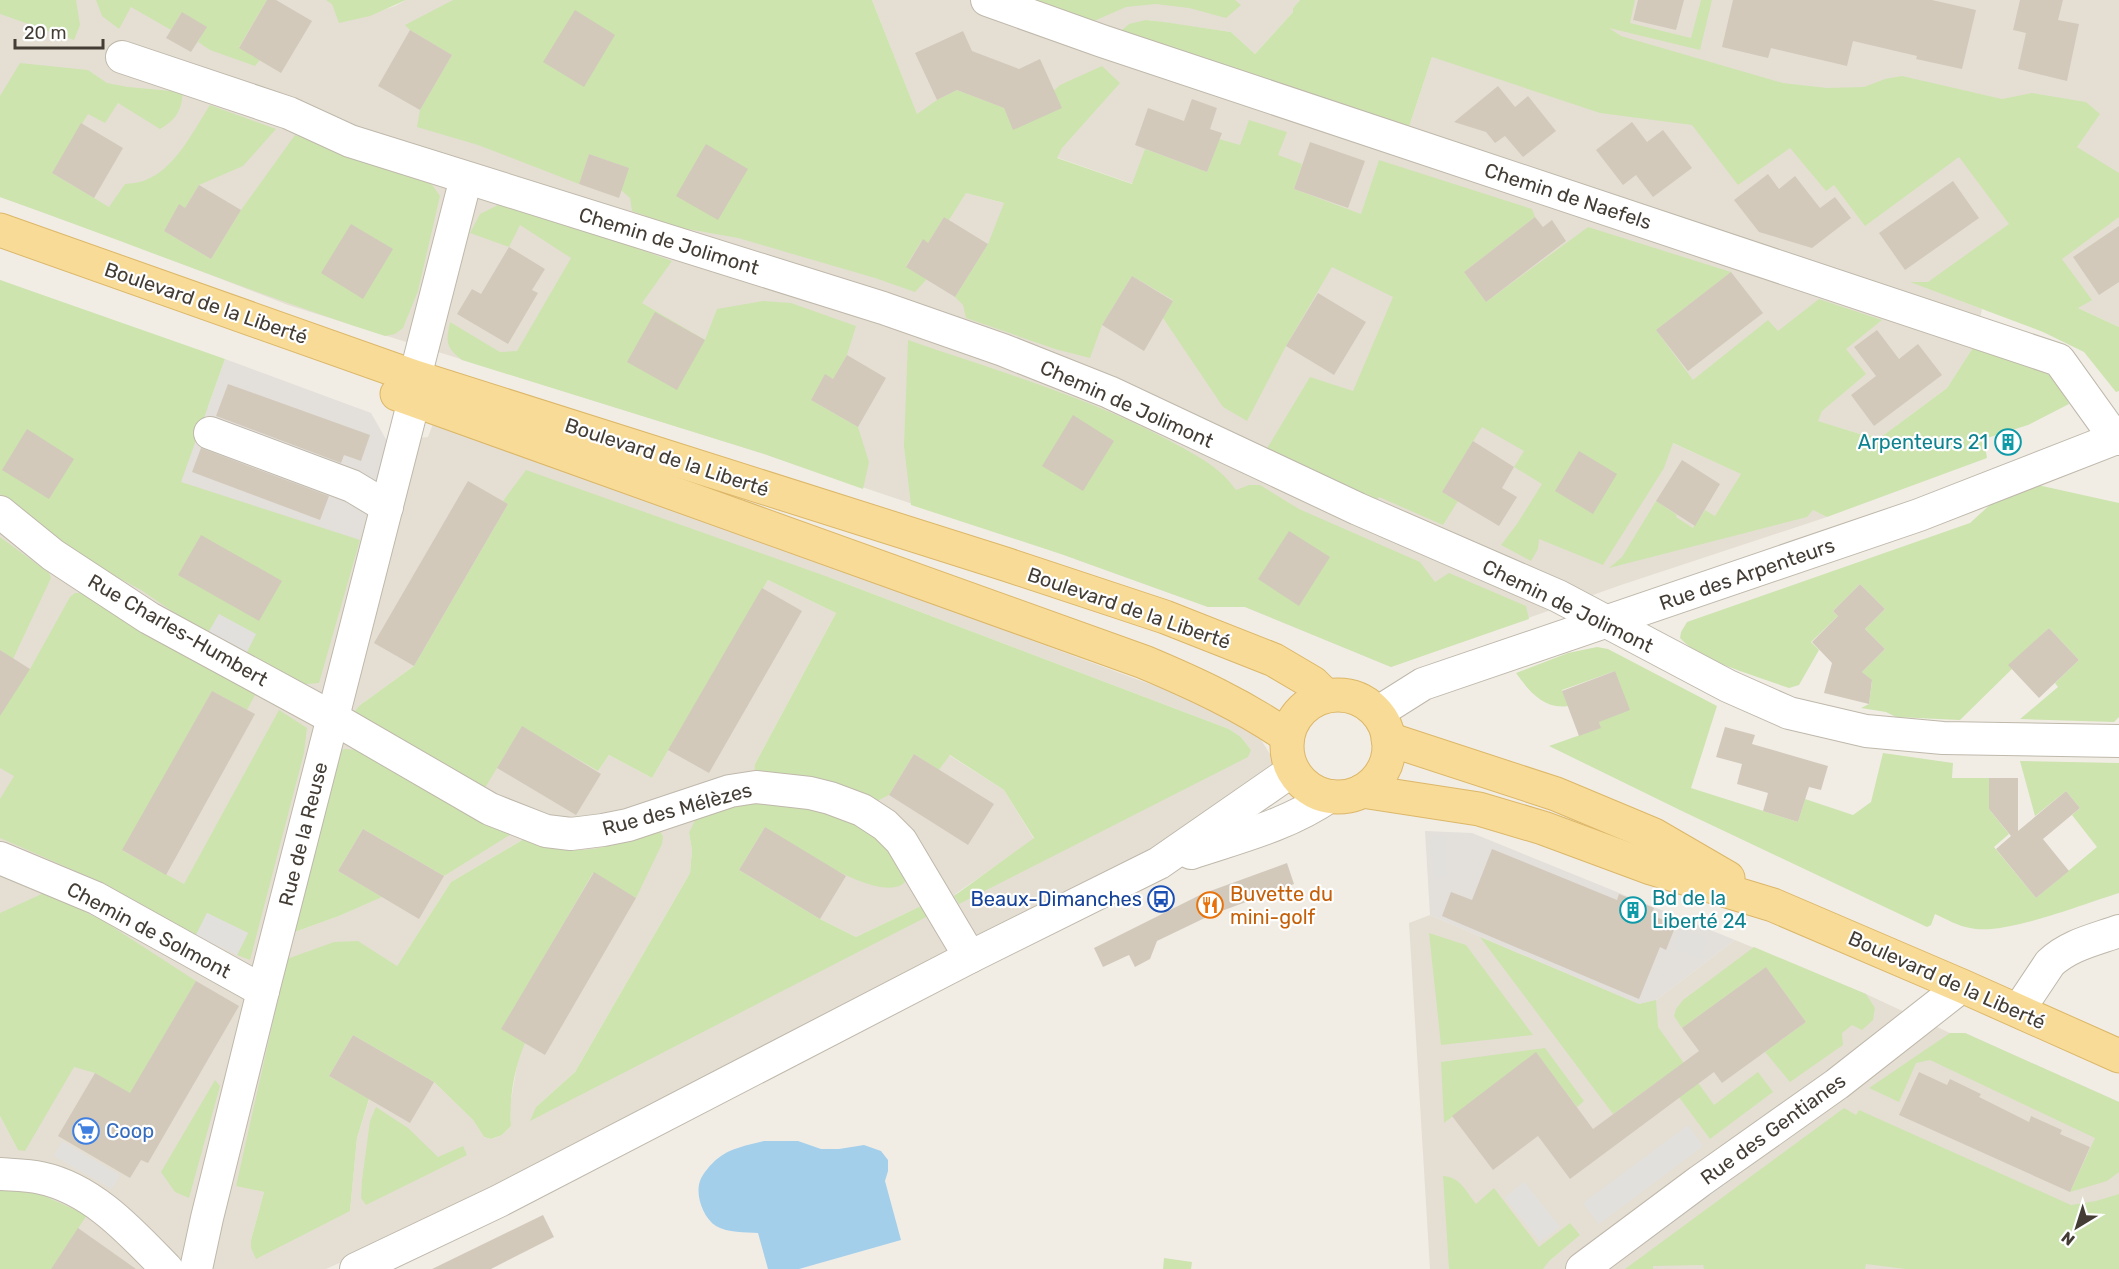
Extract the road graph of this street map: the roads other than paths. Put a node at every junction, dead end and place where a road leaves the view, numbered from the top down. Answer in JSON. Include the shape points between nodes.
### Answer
{"nodes":[{"id":1,"x":987,"y":0,"type":"edge"},
{"id":2,"x":122,"y":57,"type":"dead end"},
{"id":3,"x":466,"y":177,"type":"junction"},
{"id":4,"x":0,"y":230,"type":"edge"},
{"id":5,"x":0,"y":253,"type":"edge"},
{"id":6,"x":414,"y":388,"type":"junction"},
{"id":7,"x":210,"y":433,"type":"dead end"},
{"id":8,"x":2118,"y":438,"type":"edge"},
{"id":9,"x":387,"y":507,"type":"junction"},
{"id":10,"x":0,"y":512,"type":"edge"},
{"id":11,"x":1605,"y":622,"type":"junction"},
{"id":12,"x":1326,"y":696,"type":"junction"},
{"id":13,"x":333,"y":718,"type":"junction"},
{"id":14,"x":1383,"y":726,"type":"junction"},
{"id":15,"x":1287,"y":736,"type":"junction"},
{"id":16,"x":2119,"y":741,"type":"edge"},
{"id":17,"x":1293,"y":770,"type":"junction"},
{"id":18,"x":1346,"y":794,"type":"junction"},
{"id":19,"x":0,"y":858,"type":"edge"},
{"id":20,"x":1159,"y":863,"type":"junction"},
{"id":21,"x":1773,"y":905,"type":"junction"},
{"id":22,"x":2119,"y":932,"type":"edge"},
{"id":23,"x":970,"y":957,"type":"junction"},
{"id":24,"x":1962,"y":986,"type":"junction"},
{"id":25,"x":263,"y":991,"type":"junction"},
{"id":26,"x":2018,"y":1011,"type":"junction"},
{"id":27,"x":2119,"y":1056,"type":"edge"},
{"id":28,"x":0,"y":1174,"type":"edge"},
{"id":29,"x":167,"y":1269,"type":"edge"},
{"id":30,"x":196,"y":1269,"type":"edge"},
{"id":31,"x":356,"y":1269,"type":"edge"},
{"id":32,"x":1582,"y":1269,"type":"edge"}],
"edges":[{"from":1,"to":8,"type":"street","name":"Chemin de Naefels","via":[[2059,360]]},
{"from":2,"to":3,"type":"street","name":"Chemin de Jolimont","via":[[289,112],[350,141]]},
{"from":3,"to":6,"type":"street","name":"Rue de la Reuse"},
{"from":3,"to":11,"type":"street","name":"Chemin de Jolimont","via":[[883,308],[1003,350],[1109,392],[1358,509],[1558,596]]},
{"from":4,"to":6,"type":"main road","name":"Boulevard de la Liberté"},
{"from":5,"to":6,"type":"main road","name":"Boulevard de la Liberté"},
{"from":6,"to":9,"type":"street","name":"Rue de la Reuse"},
{"from":6,"to":12,"type":"main road","name":"Boulevard de la Liberté","via":[[1005,564],[1165,617],[1274,660],[1313,683]]},
{"from":6,"to":15,"type":"main road","name":"Boulevard de la Liberté","via":[[1144,662],[1201,686]]},
{"from":7,"to":9,"type":"street","via":[[352,486]]},
{"from":8,"to":11,"type":"street","name":"Rue des Arpenteurs","via":[[1919,515]]},
{"from":9,"to":13,"type":"street","name":"Rue de la Reuse"},
{"from":10,"to":13,"type":"street","name":"Rue Charles-Humbert","via":[[53,555],[149,618]]},
{"from":11,"to":14,"type":"street","name":"Rue des Arpenteurs","via":[[1423,684]]},
{"from":11,"to":16,"type":"street","name":"Chemin de Jolimont","via":[[1748,695],[1790,713],[1844,726],[1943,738]]},
{"from":12,"to":14,"type":"main road","via":[[1354,697],[1366,703]]},
{"from":12,"to":15,"type":"main road","via":[[1300,710]]},
{"from":13,"to":23,"type":"street","name":"Rue des Mélèzes","via":[[490,809],[546,831],[571,834],[628,825],[730,791],[756,788],[786,789],[830,798],[862,810],[901,841]]},
{"from":13,"to":25,"type":"street","name":"Rue de la Reuse"},
{"from":14,"to":18,"type":"main road","via":[[1388,754],[1383,769],[1374,782]]},
{"from":14,"to":21,"type":"main road","name":"Boulevard de la Liberté","via":[[1654,835]]},
{"from":15,"to":17,"type":"main road","via":[[1287,754]]},
{"from":17,"to":18,"type":"main road","via":[[1302,783],[1316,792]]},
{"from":17,"to":20,"type":"street"},
{"from":18,"to":20,"type":"street","via":[[1266,828]]},
{"from":18,"to":21,"type":"main road","name":"Boulevard de la Liberté","via":[[1479,809]]},
{"from":19,"to":25,"type":"street","name":"Chemin de Solmont","via":[[96,898]]},
{"from":20,"to":23,"type":"street"},
{"from":21,"to":24,"type":"main road","name":"Boulevard de la Liberté"},
{"from":22,"to":26,"type":"street","via":[[2070,947],[2056,957]]},
{"from":23,"to":31,"type":"street","via":[[499,1202]]},
{"from":24,"to":26,"type":"main road","name":"Boulevard de la Liberté"},
{"from":24,"to":32,"type":"street","name":"Rue des Gentianes","via":[[1837,1084]]},
{"from":25,"to":30,"type":"street","name":"Rue de la Reuse"},
{"from":26,"to":27,"type":"main road","name":"Boulevard de la Liberté"},
{"from":28,"to":29,"type":"street","via":[[42,1178],[91,1200]]}]}
